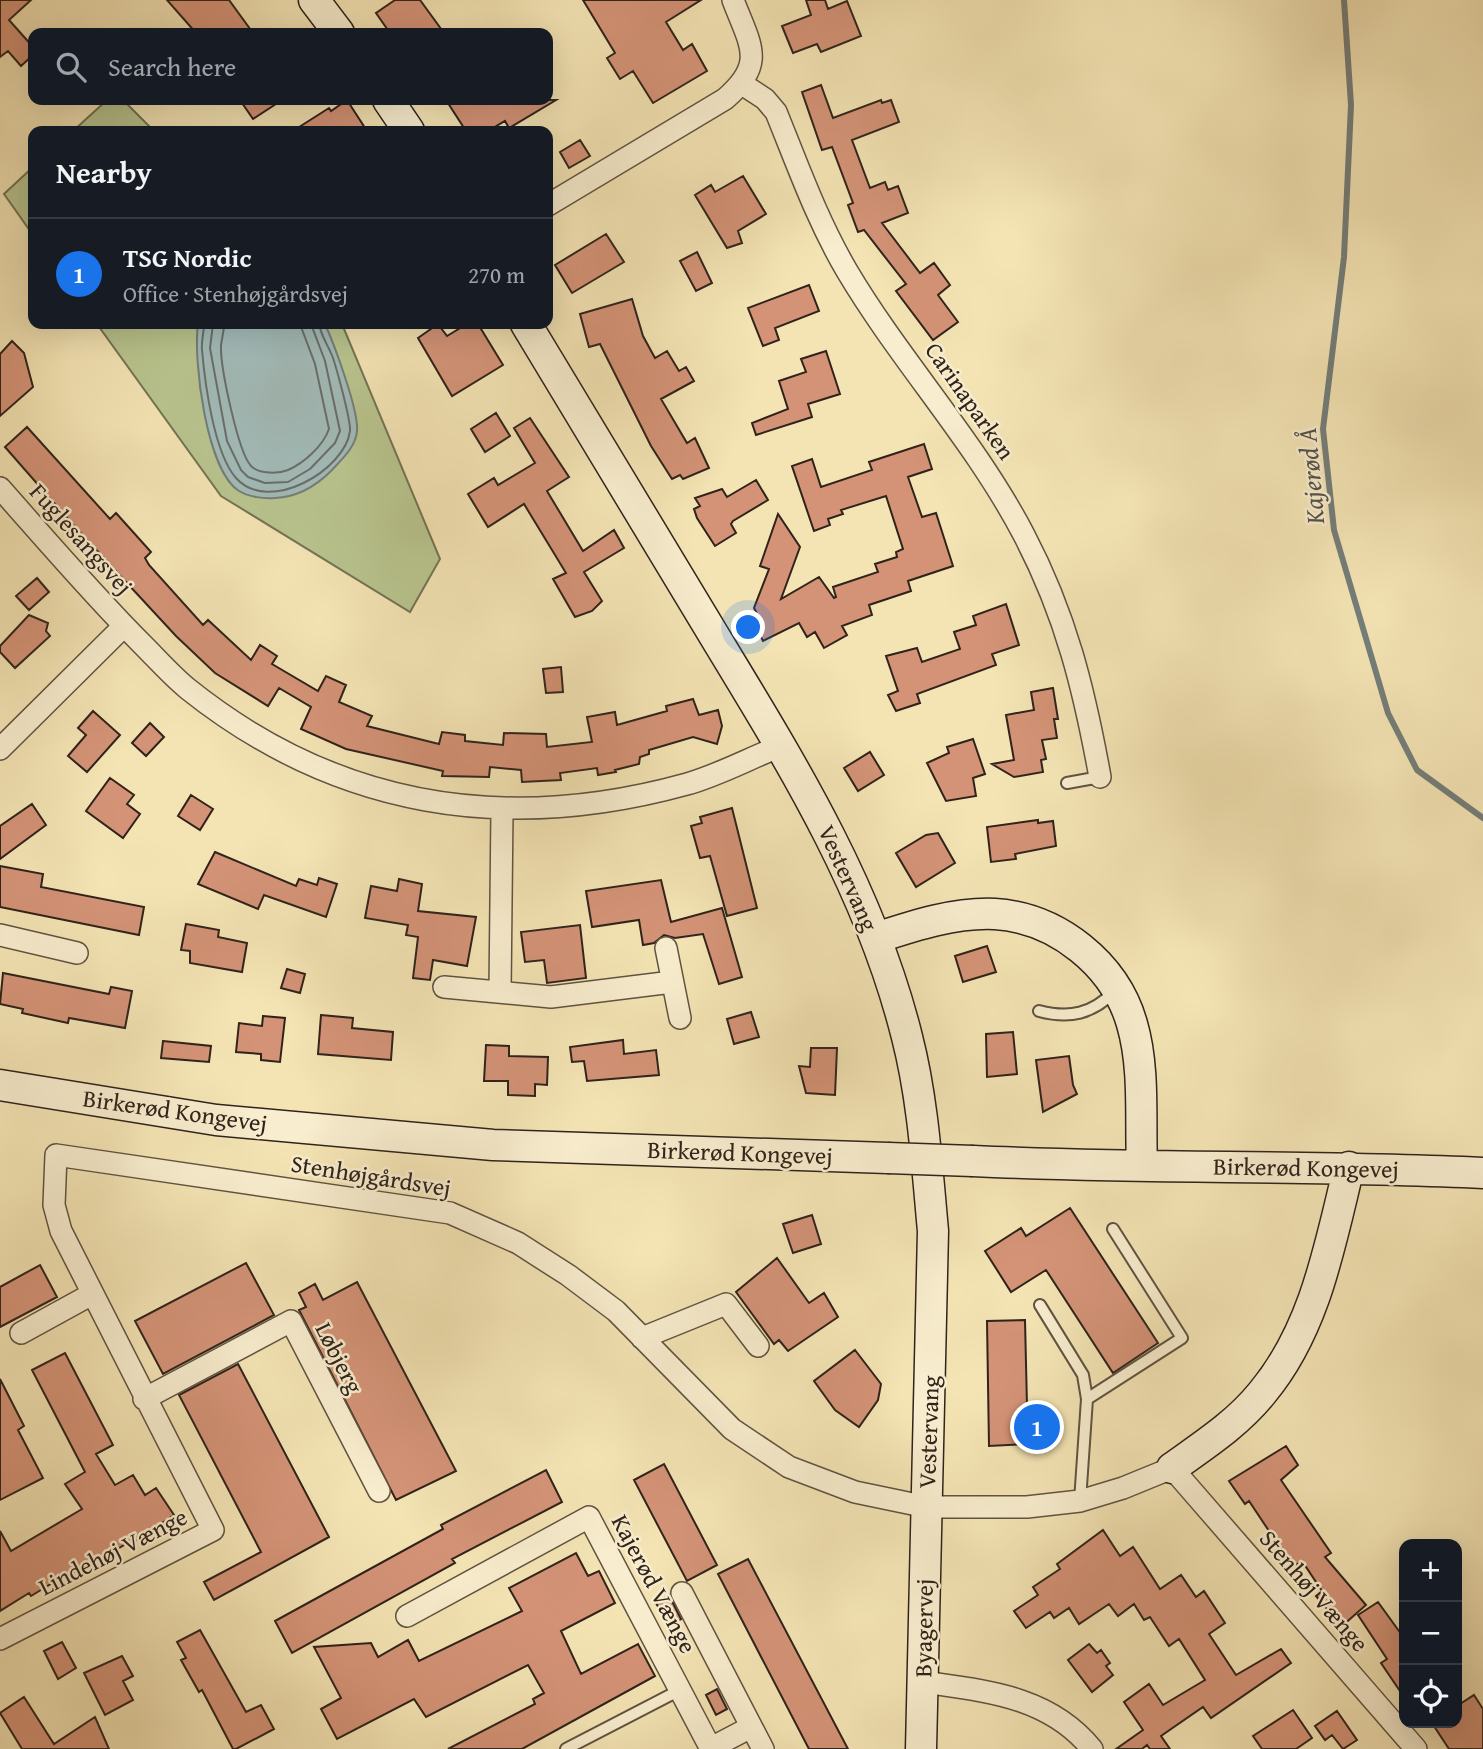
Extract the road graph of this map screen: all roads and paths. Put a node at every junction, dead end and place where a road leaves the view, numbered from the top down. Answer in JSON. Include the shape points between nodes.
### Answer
{"nodes":[{"id":1,"x":314,"y":0,"type":"edge"},
{"id":2,"x":733,"y":0,"type":"edge"},
{"id":3,"x":335,"y":28,"type":"edge"},
{"id":4,"x":742,"y":84,"type":"junction"},
{"id":5,"x":391,"y":105,"type":"edge"},
{"id":6,"x":406,"y":126,"type":"edge"},
{"id":7,"x":553,"y":202,"type":"edge"},
{"id":8,"x":529,"y":329,"type":"edge"},
{"id":9,"x":0,"y":488,"type":"edge"},
{"id":10,"x":124,"y":625,"type":"junction"},
{"id":11,"x":781,"y":746,"type":"junction"},
{"id":12,"x":0,"y":749,"type":"edge"},
{"id":13,"x":1100,"y":777,"type":"joint"},
{"id":14,"x":1067,"y":783,"type":"dead end"},
{"id":15,"x":502,"y":810,"type":"junction"},
{"id":16,"x":0,"y":935,"type":"edge"},
{"id":17,"x":876,"y":938,"type":"junction"},
{"id":18,"x":666,"y":948,"type":"dead end"},
{"id":19,"x":77,"y":953,"type":"dead end"},
{"id":20,"x":672,"y":982,"type":"junction"},
{"id":21,"x":444,"y":988,"type":"dead end"},
{"id":22,"x":1117,"y":989,"type":"junction"},
{"id":23,"x":500,"y":992,"type":"junction"},
{"id":24,"x":1039,"y":1011,"type":"dead end"},
{"id":25,"x":680,"y":1018,"type":"dead end"},
{"id":26,"x":0,"y":1085,"type":"edge"},
{"id":27,"x":1142,"y":1166,"type":"junction"},
{"id":28,"x":1349,"y":1167,"type":"junction"},
{"id":29,"x":1483,"y":1173,"type":"edge"},
{"id":30,"x":1113,"y":1229,"type":"dead end"},
{"id":31,"x":92,"y":1294,"type":"junction"},
{"id":32,"x":1040,"y":1305,"type":"dead end"},
{"id":33,"x":21,"y":1334,"type":"dead end"},
{"id":34,"x":642,"y":1338,"type":"junction"},
{"id":35,"x":758,"y":1346,"type":"dead end"},
{"id":36,"x":144,"y":1399,"type":"junction"},
{"id":37,"x":1087,"y":1399,"type":"junction"},
{"id":38,"x":1172,"y":1468,"type":"junction"},
{"id":39,"x":379,"y":1491,"type":"dead end"},
{"id":40,"x":1080,"y":1501,"type":"junction"},
{"id":41,"x":926,"y":1507,"type":"junction"},
{"id":42,"x":682,"y":1593,"type":"dead end"},
{"id":43,"x":407,"y":1616,"type":"dead end"},
{"id":44,"x":0,"y":1639,"type":"edge"},
{"id":45,"x":923,"y":1682,"type":"junction"},
{"id":46,"x":680,"y":1690,"type":"junction"},
{"id":47,"x":751,"y":1727,"type":"junction"},
{"id":48,"x":566,"y":1749,"type":"edge"},
{"id":49,"x":711,"y":1749,"type":"edge"},
{"id":50,"x":763,"y":1749,"type":"edge"},
{"id":51,"x":921,"y":1749,"type":"edge"},
{"id":52,"x":1091,"y":1749,"type":"edge"},
{"id":53,"x":1416,"y":1749,"type":"edge"}],
"edges":[{"from":1,"to":3,"type":"main road"},
{"from":2,"to":4,"type":"street","via":[[751,49],[751,70]]},
{"from":4,"to":7,"type":"street","via":[[725,99]]},
{"from":4,"to":13,"type":"street","name":"Carinaparken","via":[[776,112],[819,220],[849,274],[988,473],[1024,535],[1057,605],[1084,688]]},
{"from":5,"to":6,"type":"main road"},
{"from":8,"to":11,"type":"main road","name":"Vestervang"},
{"from":9,"to":10,"type":"street","name":"Fuglesangsvej"},
{"from":10,"to":12,"type":"street","name":"Fuglesangsvej"},
{"from":10,"to":15,"type":"street","name":"Fuglesangsvej","via":[[186,688],[252,736],[316,767],[406,797]]},
{"from":11,"to":15,"type":"street","name":"Fuglesangsvej","via":[[690,783],[599,804]]},
{"from":11,"to":17,"type":"main road","name":"Vestervang","via":[[838,848]]},
{"from":13,"to":14,"type":"lane"},
{"from":15,"to":23,"type":"street"},
{"from":16,"to":19,"type":"street"},
{"from":17,"to":22,"type":"main road","via":[[958,917],[996,915],[1032,921],[1095,960]]},
{"from":17,"to":41,"type":"main road","name":"Vestervang","via":[[908,1038],[933,1231]]},
{"from":18,"to":20,"type":"street"},
{"from":20,"to":23,"type":"street","via":[[551,996]]},
{"from":20,"to":25,"type":"street"},
{"from":21,"to":23,"type":"street"},
{"from":22,"to":24,"type":"lane","via":[[1101,1005],[1082,1014],[1060,1016]]},
{"from":22,"to":27,"type":"main road","via":[[1132,1023],[1138,1060]]},
{"from":26,"to":27,"type":"main road","name":"Birkerød Kongevej","bridge":true,"via":[[216,1120],[493,1145]]},
{"from":27,"to":28,"type":"main road","name":"Birkerød Kongevej"},
{"from":28,"to":29,"type":"main road","name":"Birkerød Kongevej"},
{"from":28,"to":38,"type":"main road","via":[[1322,1276],[1296,1343],[1262,1393],[1223,1432]]},
{"from":30,"to":37,"type":"lane","via":[[1182,1338]]},
{"from":31,"to":33,"type":"street"},
{"from":31,"to":34,"type":"street","name":"Stenhøjgårdsvej","via":[[61,1231],[54,1205],[56,1155],[450,1213],[518,1243],[568,1275],[616,1311]]},
{"from":31,"to":36,"type":"street"},
{"from":32,"to":37,"type":"lane","via":[[1083,1375]]},
{"from":34,"to":35,"type":"street","via":[[726,1304]]},
{"from":34,"to":41,"type":"street","name":"Stenhøjgårdsvej","via":[[732,1429],[789,1467],[855,1492]]},
{"from":36,"to":39,"type":"street","name":"Løbjerg","via":[[291,1321]]},
{"from":36,"to":44,"type":"street","name":"Lindehøj Vænge","via":[[212,1530]]},
{"from":37,"to":40,"type":"lane"},
{"from":38,"to":40,"type":"street","name":"Stenhøjgårdsvej"},
{"from":38,"to":53,"type":"street","name":"Stenhøj Vænge"},
{"from":40,"to":41,"type":"street","name":"Stenhøjgårdsvej","via":[[1027,1507]]},
{"from":41,"to":45,"type":"main road","name":"Byagervej"},
{"from":42,"to":47,"type":"street","name":"Kajerød Vænge"},
{"from":43,"to":46,"type":"street","name":"Kajerød Vænge","via":[[589,1517]]},
{"from":45,"to":51,"type":"main road","name":"Byagervej"},
{"from":45,"to":52,"type":"street","via":[[996,1693],[1036,1705],[1061,1718]]},
{"from":46,"to":48,"type":"lane"},
{"from":46,"to":49,"type":"street","name":"Kajerød Vænge"},
{"from":47,"to":49,"type":"street","name":"Kajerød Vænge"},
{"from":47,"to":50,"type":"street","name":"Kajerød Vænge"}]}
